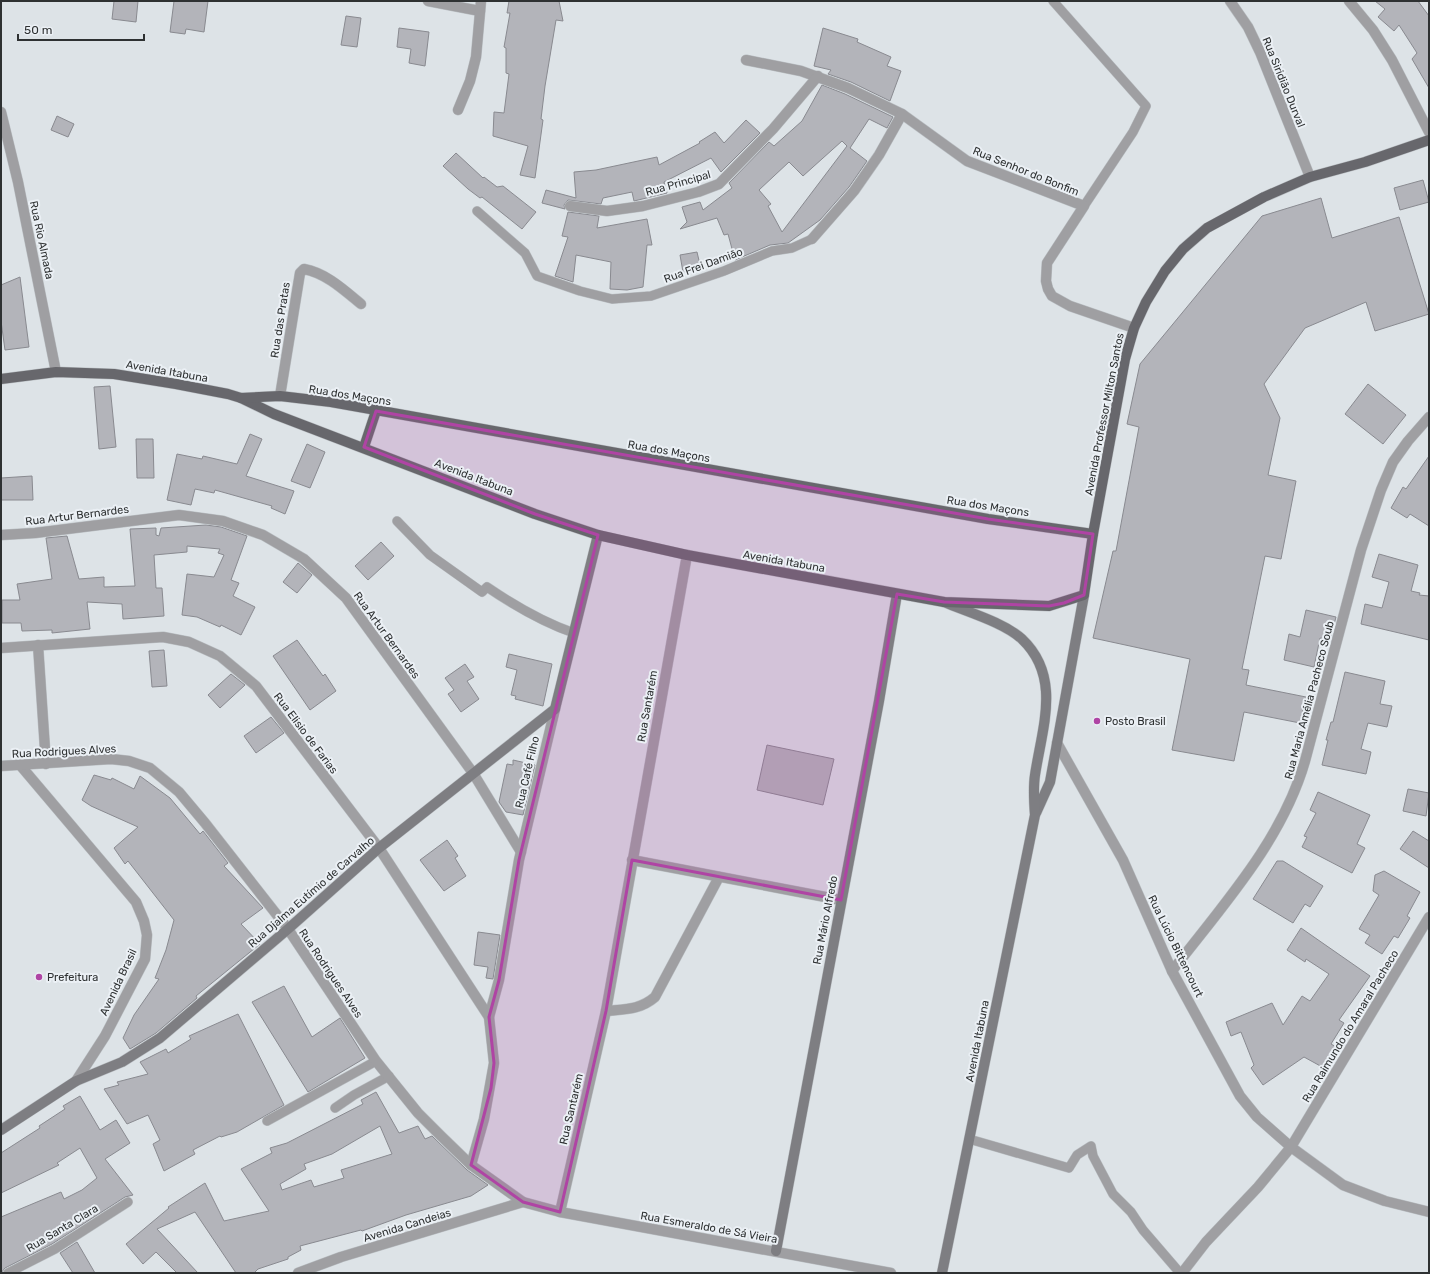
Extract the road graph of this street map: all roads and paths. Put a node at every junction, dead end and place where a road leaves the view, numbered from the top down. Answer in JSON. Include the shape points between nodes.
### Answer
{"nodes":[{"id":1,"x":428,"y":1,"type":"edge"},
{"id":2,"x":1053,"y":1,"type":"edge"},
{"id":3,"x":1230,"y":1,"type":"edge"},
{"id":4,"x":1349,"y":1,"type":"edge"},
{"id":5,"x":481,"y":6,"type":"edge"},
{"id":6,"x":746,"y":60,"type":"dead end"},
{"id":7,"x":818,"y":76,"type":"junction"},
{"id":8,"x":458,"y":110,"type":"dead end"},
{"id":9,"x":1,"y":112,"type":"edge"},
{"id":10,"x":902,"y":114,"type":"junction"},
{"id":11,"x":1429,"y":132,"type":"edge"},
{"id":12,"x":1429,"y":140,"type":"edge"},
{"id":13,"x":1310,"y":177,"type":"junction"},
{"id":14,"x":570,"y":206,"type":"dead end"},
{"id":15,"x":1084,"y":206,"type":"junction"},
{"id":16,"x":477,"y":211,"type":"dead end"},
{"id":17,"x":812,"y":239,"type":"joint"},
{"id":18,"x":361,"y":304,"type":"dead end"},
{"id":19,"x":1134,"y":328,"type":"junction"},
{"id":20,"x":56,"y":372,"type":"junction"},
{"id":21,"x":1,"y":379,"type":"edge"},
{"id":22,"x":280,"y":396,"type":"junction"},
{"id":23,"x":241,"y":398,"type":"junction"},
{"id":24,"x":376,"y":411,"type":"junction"},
{"id":25,"x":1429,"y":417,"type":"edge"},
{"id":26,"x":364,"y":447,"type":"junction"},
{"id":27,"x":397,"y":521,"type":"dead end"},
{"id":28,"x":598,"y":534,"type":"junction"},
{"id":29,"x":1093,"y":534,"type":"junction"},
{"id":30,"x":1,"y":535,"type":"edge"},
{"id":31,"x":687,"y":556,"type":"junction"},
{"id":32,"x":897,"y":594,"type":"junction"},
{"id":33,"x":1084,"y":595,"type":"junction"},
{"id":34,"x":944,"y":602,"type":"junction"},
{"id":35,"x":574,"y":633,"type":"junction"},
{"id":36,"x":38,"y":645,"type":"junction"},
{"id":37,"x":1,"y":648,"type":"edge"},
{"id":38,"x":555,"y":709,"type":"junction"},
{"id":39,"x":1057,"y":743,"type":"junction"},
{"id":40,"x":46,"y":764,"type":"junction"},
{"id":41,"x":20,"y":765,"type":"junction"},
{"id":42,"x":1,"y":766,"type":"edge"},
{"id":43,"x":473,"y":773,"type":"junction"},
{"id":44,"x":1035,"y":815,"type":"junction"},
{"id":45,"x":379,"y":848,"type":"junction"},
{"id":46,"x":521,"y":852,"type":"junction"},
{"id":47,"x":632,"y":860,"type":"junction"},
{"id":48,"x":719,"y":877,"type":"junction"},
{"id":49,"x":841,"y":900,"type":"junction"},
{"id":50,"x":1429,"y":917,"type":"edge"},
{"id":51,"x":288,"y":929,"type":"junction"},
{"id":52,"x":1172,"y":971,"type":"junction"},
{"id":53,"x":606,"y":1010,"type":"junction"},
{"id":54,"x":489,"y":1017,"type":"junction"},
{"id":55,"x":376,"y":1061,"type":"junction"},
{"id":56,"x":389,"y":1076,"type":"junction"},
{"id":57,"x":76,"y":1081,"type":"junction"},
{"id":58,"x":335,"y":1108,"type":"dead end"},
{"id":59,"x":267,"y":1121,"type":"dead end"},
{"id":60,"x":1,"y":1130,"type":"edge"},
{"id":61,"x":969,"y":1140,"type":"junction"},
{"id":62,"x":1291,"y":1147,"type":"junction"},
{"id":63,"x":471,"y":1165,"type":"junction"},
{"id":64,"x":128,"y":1202,"type":"dead end"},
{"id":65,"x":523,"y":1202,"type":"junction"},
{"id":66,"x":560,"y":1212,"type":"junction"},
{"id":67,"x":1429,"y":1212,"type":"edge"},
{"id":68,"x":776,"y":1251,"type":"junction"},
{"id":69,"x":8,"y":1273,"type":"edge"},
{"id":70,"x":298,"y":1273,"type":"edge"},
{"id":71,"x":891,"y":1273,"type":"edge"},
{"id":72,"x":942,"y":1273,"type":"edge"},
{"id":73,"x":1181,"y":1273,"type":"edge"}],
"edges":[{"from":1,"to":5,"type":"street"},
{"from":2,"to":15,"type":"lane","via":[[1146,106],[1136,127]]},
{"from":3,"to":13,"type":"street","name":"Rua Siridião Durval","via":[[1248,27],[1260,52]]},
{"from":4,"to":11,"type":"street","via":[[1373,30],[1392,60]]},
{"from":5,"to":8,"type":"street","via":[[476,57],[470,81]]},
{"from":6,"to":7,"type":"street","name":"Rua Senhor do Bonfim"},
{"from":7,"to":10,"type":"street","name":"Rua Senhor do Bonfim"},
{"from":7,"to":14,"type":"street","name":"Rua Principal","via":[[773,129],[719,184],[643,206],[607,211]]},
{"from":9,"to":20,"type":"street","name":"Rua Rio Almada","via":[[18,182]]},
{"from":10,"to":15,"type":"street","name":"Rua Senhor do Bonfim","via":[[967,161]]},
{"from":10,"to":17,"type":"street","name":"Rua Frei Damião","via":[[879,155],[854,191]]},
{"from":12,"to":13,"type":"main road","name":"Avenida Professor Milton Santos","via":[[1365,162]]},
{"from":13,"to":19,"type":"main road","name":"Avenida Professor Milton Santos","via":[[1264,197],[1202,232],[1182,249],[1146,302]]},
{"from":15,"to":19,"type":"street","name":"Rua Senhor do Bonfim","via":[[1047,263],[1048,289],[1052,296],[1070,306]]},
{"from":16,"to":17,"type":"lane","name":"Rua Frei Damião","via":[[525,253],[537,276],[612,299],[652,296],[772,251],[792,248]]},
{"from":18,"to":22,"type":"street","name":"Rua das Pratas","via":[[334,282],[310,270],[304,269],[300,273]]},
{"from":19,"to":29,"type":"main road","name":"Avenida Professor Milton Santos","via":[[1125,359]]},
{"from":20,"to":21,"type":"main road","name":"Avenida Itabuna"},
{"from":20,"to":23,"type":"main road","name":"Avenida Itabuna","via":[[114,374]]},
{"from":22,"to":23,"type":"main road","name":"Rua dos Maçons"},
{"from":22,"to":24,"type":"main road","name":"Rua dos Maçons"},
{"from":23,"to":26,"type":"main road","name":"Avenida Itabuna","via":[[274,414]]},
{"from":24,"to":26,"type":"main road"},
{"from":24,"to":29,"type":"main road","name":"Rua dos Maçons","via":[[972,516]]},
{"from":25,"to":52,"type":"street","name":"Rua Maria Amélia Pacheco Soub","via":[[1394,462],[1381,490],[1361,550],[1299,784],[1268,842]]},
{"from":26,"to":28,"type":"main road","name":"Avenida Itabuna","via":[[535,514]]},
{"from":27,"to":35,"type":"lane","via":[[430,555],[482,592],[487,587],[540,620]]},
{"from":28,"to":31,"type":"main road","name":"Avenida Itabuna"},
{"from":28,"to":35,"type":"street","name":"Rua Café Filho"},
{"from":29,"to":33,"type":"main road","name":"Avenida Professor Milton Santos"},
{"from":30,"to":43,"type":"street","name":"Rua Artur Bernardes","via":[[179,515],[223,521],[263,535],[304,559],[346,598]]},
{"from":31,"to":32,"type":"main road","name":"Avenida Itabuna"},
{"from":31,"to":47,"type":"street","name":"Rua Santarém"},
{"from":32,"to":34,"type":"main road","name":"Avenida Itabuna"},
{"from":32,"to":49,"type":"street","name":"Rua Mário Alfredo"},
{"from":33,"to":34,"type":"main road","name":"Avenida Itabuna","via":[[1049,606]]},
{"from":33,"to":39,"type":"street","name":"Avenida Itabuna"},
{"from":34,"to":44,"type":"street","name":"Avenida Itabuna","via":[[1003,627],[1021,639],[1036,656],[1044,674],[1047,697],[1045,730],[1035,775]]},
{"from":35,"to":38,"type":"street","name":"Rua Café Filho"},
{"from":36,"to":37,"type":"street","name":"Rua Elisio de Farias"},
{"from":36,"to":40,"type":"street"},
{"from":36,"to":45,"type":"street","name":"Rua Elisio de Farias","via":[[163,637],[189,642],[220,656],[256,686]]},
{"from":38,"to":43,"type":"street","name":"Rua Djalma Eutímio de Carvalho"},
{"from":38,"to":46,"type":"street","name":"Rua Café Filho"},
{"from":39,"to":44,"type":"street","name":"Avenida Itabuna","via":[[1050,782]]},
{"from":39,"to":52,"type":"street","name":"Rua Lúcio Bittencourt","via":[[1122,860]]},
{"from":40,"to":41,"type":"street","name":"Rua Rodrigues Alves"},
{"from":40,"to":51,"type":"street","name":"Rua Rodrigues Alves","via":[[111,759],[129,761],[150,768],[179,792]]},
{"from":41,"to":42,"type":"street","name":"Rua Rodrigues Alves"},
{"from":41,"to":57,"type":"street","name":"Avenida Brasil","via":[[136,902],[147,935],[145,959],[105,1036]]},
{"from":43,"to":45,"type":"street","name":"Rua Djalma Eutímio de Carvalho"},
{"from":43,"to":46,"type":"street","name":"Rua Artur Bernardes"},
{"from":44,"to":61,"type":"street","name":"Avenida Itabuna"},
{"from":45,"to":51,"type":"street","name":"Rua Djalma Eutímio de Carvalho"},
{"from":45,"to":54,"type":"street","name":"Rua Elisio de Farias"},
{"from":46,"to":54,"type":"street","name":"Rua Café Filho","via":[[499,980]]},
{"from":47,"to":48,"type":"street"},
{"from":47,"to":53,"type":"street","name":"Rua Santarém"},
{"from":48,"to":49,"type":"street"},
{"from":48,"to":53,"type":"street","via":[[655,997],[646,1005]]},
{"from":49,"to":68,"type":"street","name":"Rua Mário Alfredo"},
{"from":50,"to":62,"type":"street","name":"Rua Raimundo do Amaral Pacheco"},
{"from":51,"to":55,"type":"street","name":"Rua Rodrigues Alves"},
{"from":51,"to":57,"type":"street","name":"Rua Djalma Eutímio de Carvalho","via":[[160,1038],[122,1062]]},
{"from":52,"to":62,"type":"street","name":"Rua Lúcio Bittencourt","via":[[1240,1096],[1257,1117]]},
{"from":53,"to":66,"type":"street","name":"Rua Santarém"},
{"from":54,"to":63,"type":"street","via":[[494,1063],[484,1119]]},
{"from":55,"to":56,"type":"street","name":"Rua Rodrigues Alves"},
{"from":55,"to":59,"type":"lane"},
{"from":56,"to":58,"type":"lane"},
{"from":56,"to":63,"type":"street","name":"Rua Rodrigues Alves","via":[[418,1113]]},
{"from":57,"to":60,"type":"street","name":"Avenida Brasil"},
{"from":61,"to":72,"type":"street","name":"Avenida Itabuna"},
{"from":61,"to":73,"type":"lane","via":[[1069,1168],[1077,1155],[1091,1146],[1093,1156],[1113,1194]]},
{"from":62,"to":67,"type":"street","name":"Rua Lúcio Bittencourt","via":[[1343,1185],[1385,1201]]},
{"from":62,"to":73,"type":"street","name":"Rua Raimundo do Amaral Pacheco"},
{"from":63,"to":65,"type":"street","name":"Rua Rodrigues Alves"},
{"from":64,"to":69,"type":"lane","name":"Rua Santa Clara","via":[[54,1249]]},
{"from":65,"to":66,"type":"street","name":"Rua Esmeraldo de Sá Vieira"},
{"from":65,"to":70,"type":"street","name":"Avenida Candeias"},
{"from":66,"to":68,"type":"street","name":"Rua Esmeraldo de Sá Vieira"},
{"from":68,"to":71,"type":"street","name":"Rua Esmeraldo de Sá Vieira"}]}
